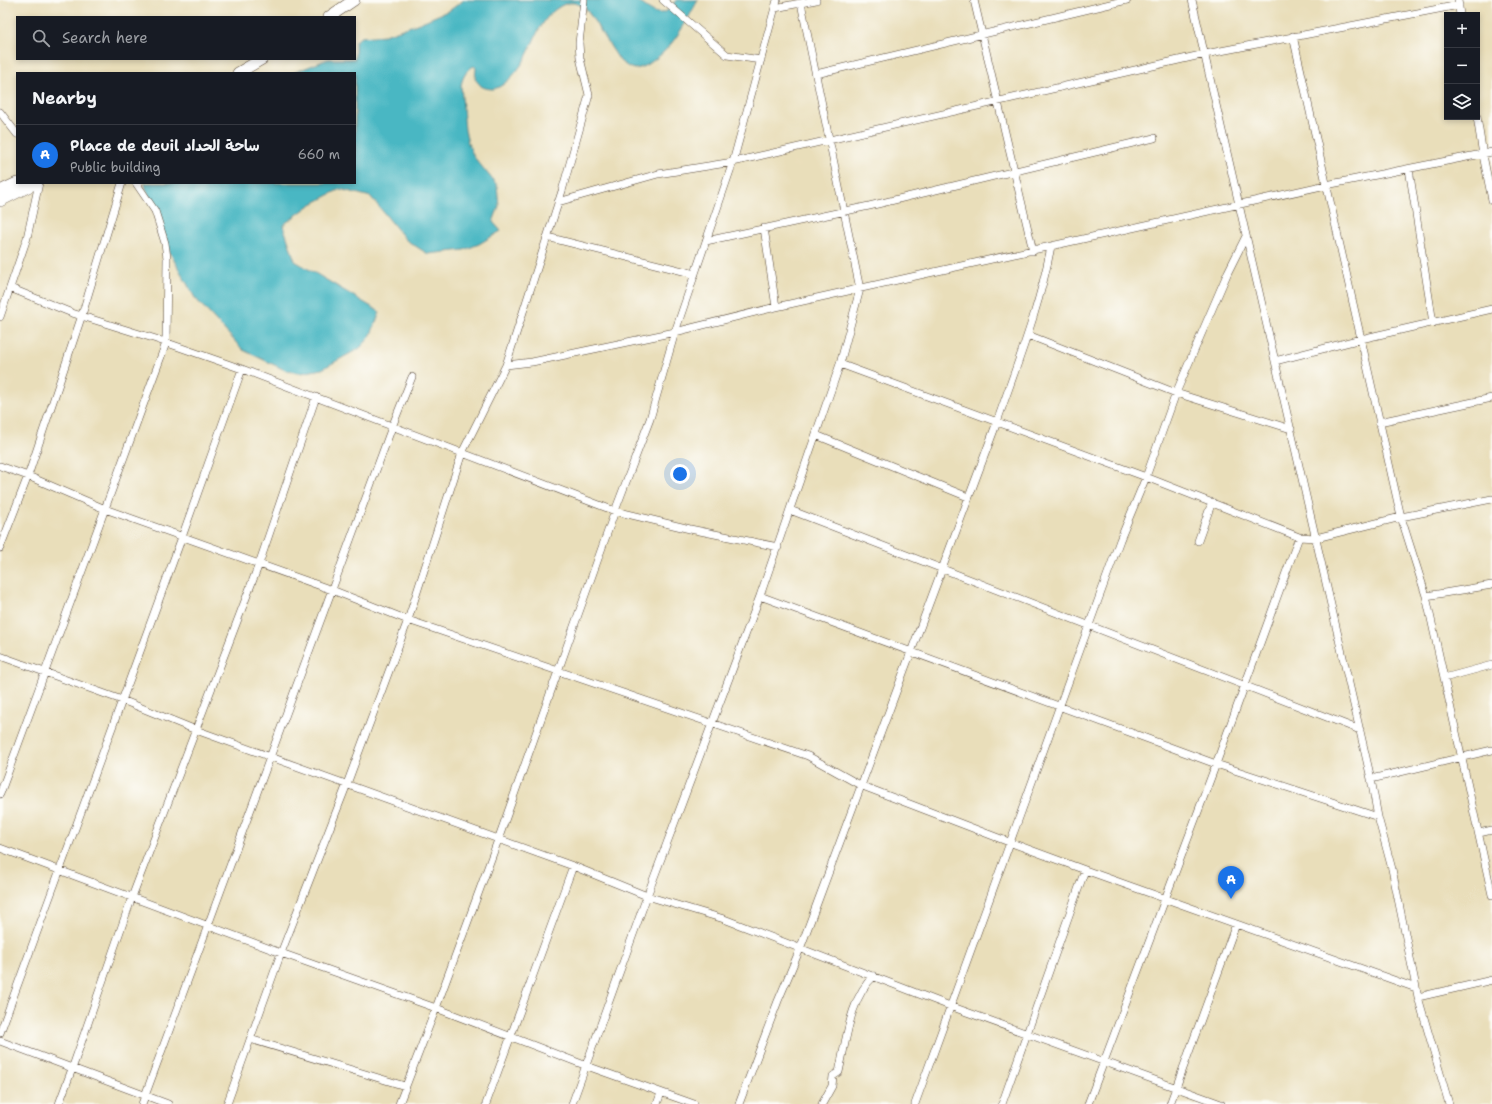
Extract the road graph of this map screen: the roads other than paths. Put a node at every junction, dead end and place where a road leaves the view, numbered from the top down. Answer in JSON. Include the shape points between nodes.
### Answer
{"nodes":[{"id":1,"x":354,"y":0,"type":"edge"},
{"id":2,"x":584,"y":0,"type":"edge"},
{"id":3,"x":662,"y":0,"type":"edge"},
{"id":4,"x":777,"y":0,"type":"edge"},
{"id":5,"x":816,"y":0,"type":"edge"},
{"id":6,"x":974,"y":0,"type":"edge"},
{"id":7,"x":1126,"y":0,"type":"edge"},
{"id":8,"x":1192,"y":0,"type":"edge"},
{"id":9,"x":1458,"y":3,"type":"edge"},
{"id":10,"x":801,"y":4,"type":"junction"},
{"id":11,"x":775,"y":8,"type":"junction"},
{"id":12,"x":330,"y":16,"type":"edge"},
{"id":13,"x":982,"y":35,"type":"junction"},
{"id":14,"x":1293,"y":36,"type":"junction"},
{"id":15,"x":1205,"y":54,"type":"junction"},
{"id":16,"x":260,"y":60,"type":"edge"},
{"id":17,"x":761,"y":60,"type":"junction"},
{"id":18,"x":240,"y":72,"type":"edge"},
{"id":19,"x":816,"y":74,"type":"junction"},
{"id":20,"x":997,"y":102,"type":"junction"},
{"id":21,"x":0,"y":112,"type":"edge"},
{"id":22,"x":1477,"y":120,"type":"edge"},
{"id":23,"x":16,"y":133,"type":"edge"},
{"id":24,"x":1154,"y":138,"type":"dead end"},
{"id":25,"x":830,"y":140,"type":"junction"},
{"id":26,"x":1492,"y":152,"type":"edge"},
{"id":27,"x":1483,"y":155,"type":"junction"},
{"id":28,"x":733,"y":162,"type":"junction"},
{"id":29,"x":1409,"y":169,"type":"junction"},
{"id":30,"x":1013,"y":171,"type":"junction"},
{"id":31,"x":16,"y":183,"type":"edge"},
{"id":32,"x":34,"y":184,"type":"edge"},
{"id":33,"x":39,"y":184,"type":"edge"},
{"id":34,"x":122,"y":184,"type":"edge"},
{"id":35,"x":137,"y":184,"type":"edge"},
{"id":36,"x":1326,"y":185,"type":"junction"},
{"id":37,"x":0,"y":191,"type":"edge"},
{"id":38,"x":1492,"y":200,"type":"edge"},
{"id":39,"x":0,"y":201,"type":"edge"},
{"id":40,"x":558,"y":202,"type":"junction"},
{"id":41,"x":1239,"y":205,"type":"junction"},
{"id":42,"x":845,"y":211,"type":"junction"},
{"id":43,"x":764,"y":228,"type":"junction"},
{"id":44,"x":1246,"y":236,"type":"junction"},
{"id":45,"x":547,"y":237,"type":"junction"},
{"id":46,"x":706,"y":241,"type":"junction"},
{"id":47,"x":1052,"y":246,"type":"junction"},
{"id":48,"x":1032,"y":251,"type":"junction"},
{"id":49,"x":695,"y":274,"type":"junction"},
{"id":50,"x":10,"y":288,"type":"junction"},
{"id":51,"x":860,"y":288,"type":"junction"},
{"id":52,"x":776,"y":307,"type":"junction"},
{"id":53,"x":1492,"y":309,"type":"edge"},
{"id":54,"x":82,"y":315,"type":"junction"},
{"id":55,"x":0,"y":317,"type":"edge"},
{"id":56,"x":1432,"y":323,"type":"junction"},
{"id":57,"x":675,"y":332,"type":"junction"},
{"id":58,"x":1028,"y":335,"type":"junction"},
{"id":59,"x":1360,"y":339,"type":"junction"},
{"id":60,"x":166,"y":343,"type":"junction"},
{"id":61,"x":1275,"y":362,"type":"junction"},
{"id":62,"x":840,"y":364,"type":"junction"},
{"id":63,"x":506,"y":365,"type":"junction"},
{"id":64,"x":242,"y":369,"type":"junction"},
{"id":65,"x":412,"y":377,"type":"dead end"},
{"id":66,"x":1176,"y":393,"type":"junction"},
{"id":67,"x":316,"y":397,"type":"junction"},
{"id":68,"x":1492,"y":398,"type":"edge"},
{"id":69,"x":997,"y":422,"type":"junction"},
{"id":70,"x":1379,"y":422,"type":"junction"},
{"id":71,"x":392,"y":427,"type":"junction"},
{"id":72,"x":1291,"y":429,"type":"junction"},
{"id":73,"x":816,"y":435,"type":"junction"},
{"id":74,"x":462,"y":453,"type":"junction"},
{"id":75,"x":0,"y":466,"type":"edge"},
{"id":76,"x":28,"y":476,"type":"junction"},
{"id":77,"x":1146,"y":477,"type":"junction"},
{"id":78,"x":968,"y":497,"type":"junction"},
{"id":79,"x":1492,"y":500,"type":"edge"},
{"id":80,"x":1212,"y":502,"type":"junction"},
{"id":81,"x":105,"y":509,"type":"junction"},
{"id":82,"x":790,"y":510,"type":"junction"},
{"id":83,"x":615,"y":511,"type":"junction"},
{"id":84,"x":1401,"y":517,"type":"junction"},
{"id":85,"x":1299,"y":537,"type":"junction"},
{"id":86,"x":182,"y":538,"type":"junction"},
{"id":87,"x":1316,"y":538,"type":"junction"},
{"id":88,"x":1198,"y":541,"type":"dead end"},
{"id":89,"x":778,"y":547,"type":"junction"},
{"id":90,"x":0,"y":548,"type":"edge"},
{"id":91,"x":259,"y":564,"type":"junction"},
{"id":92,"x":942,"y":568,"type":"junction"},
{"id":93,"x":1492,"y":585,"type":"edge"},
{"id":94,"x":332,"y":590,"type":"junction"},
{"id":95,"x":760,"y":596,"type":"junction"},
{"id":96,"x":1426,"y":596,"type":"junction"},
{"id":97,"x":408,"y":620,"type":"junction"},
{"id":98,"x":1089,"y":625,"type":"junction"},
{"id":99,"x":910,"y":651,"type":"junction"},
{"id":100,"x":0,"y":656,"type":"edge"},
{"id":101,"x":1492,"y":665,"type":"edge"},
{"id":102,"x":558,"y":671,"type":"junction"},
{"id":103,"x":45,"y":672,"type":"junction"},
{"id":104,"x":1444,"y":678,"type":"junction"},
{"id":105,"x":1244,"y":685,"type":"junction"},
{"id":106,"x":122,"y":700,"type":"junction"},
{"id":107,"x":1060,"y":706,"type":"junction"},
{"id":108,"x":712,"y":724,"type":"junction"},
{"id":109,"x":196,"y":730,"type":"junction"},
{"id":110,"x":1360,"y":730,"type":"junction"},
{"id":111,"x":1492,"y":750,"type":"edge"},
{"id":112,"x":271,"y":757,"type":"junction"},
{"id":113,"x":1461,"y":757,"type":"junction"},
{"id":114,"x":1216,"y":764,"type":"junction"},
{"id":115,"x":1371,"y":779,"type":"junction"},
{"id":116,"x":347,"y":784,"type":"junction"},
{"id":117,"x":860,"y":785,"type":"junction"},
{"id":118,"x":0,"y":794,"type":"edge"},
{"id":119,"x":1378,"y":817,"type":"junction"},
{"id":120,"x":1492,"y":830,"type":"edge"},
{"id":121,"x":1479,"y":833,"type":"junction"},
{"id":122,"x":498,"y":840,"type":"junction"},
{"id":123,"x":1010,"y":842,"type":"junction"},
{"id":124,"x":0,"y":848,"type":"edge"},
{"id":125,"x":573,"y":866,"type":"junction"},
{"id":126,"x":60,"y":870,"type":"junction"},
{"id":127,"x":1085,"y":870,"type":"junction"},
{"id":128,"x":1492,"y":895,"type":"edge"},
{"id":129,"x":647,"y":896,"type":"junction"},
{"id":130,"x":132,"y":897,"type":"junction"},
{"id":131,"x":1164,"y":898,"type":"junction"},
{"id":132,"x":1236,"y":924,"type":"junction"},
{"id":133,"x":207,"y":926,"type":"junction"},
{"id":134,"x":800,"y":949,"type":"junction"},
{"id":135,"x":281,"y":953,"type":"junction"},
{"id":136,"x":874,"y":976,"type":"junction"},
{"id":137,"x":1492,"y":980,"type":"edge"},
{"id":138,"x":1416,"y":988,"type":"junction"},
{"id":139,"x":1418,"y":997,"type":"junction"},
{"id":140,"x":950,"y":1006,"type":"junction"},
{"id":141,"x":436,"y":1008,"type":"junction"},
{"id":142,"x":0,"y":1033,"type":"edge"},
{"id":143,"x":1027,"y":1034,"type":"junction"},
{"id":144,"x":511,"y":1037,"type":"junction"},
{"id":145,"x":250,"y":1039,"type":"junction"},
{"id":146,"x":0,"y":1041,"type":"edge"},
{"id":147,"x":1103,"y":1062,"type":"junction"},
{"id":148,"x":586,"y":1066,"type":"junction"},
{"id":149,"x":72,"y":1069,"type":"junction"},
{"id":150,"x":406,"y":1086,"type":"junction"},
{"id":151,"x":1176,"y":1088,"type":"junction"},
{"id":152,"x":661,"y":1093,"type":"junction"},
{"id":153,"x":145,"y":1096,"type":"junction"},
{"id":154,"x":59,"y":1104,"type":"edge"},
{"id":155,"x":142,"y":1104,"type":"edge"},
{"id":156,"x":168,"y":1104,"type":"edge"},
{"id":157,"x":227,"y":1104,"type":"edge"},
{"id":158,"x":399,"y":1104,"type":"edge"},
{"id":159,"x":486,"y":1104,"type":"edge"},
{"id":160,"x":572,"y":1104,"type":"edge"},
{"id":161,"x":657,"y":1104,"type":"edge"},
{"id":162,"x":694,"y":1104,"type":"edge"},
{"id":163,"x":739,"y":1104,"type":"edge"},
{"id":164,"x":822,"y":1104,"type":"edge"},
{"id":165,"x":914,"y":1104,"type":"edge"},
{"id":166,"x":1002,"y":1104,"type":"edge"},
{"id":167,"x":1088,"y":1104,"type":"edge"},
{"id":168,"x":1170,"y":1104,"type":"edge"},
{"id":169,"x":1221,"y":1104,"type":"edge"},
{"id":170,"x":1449,"y":1104,"type":"edge"}],
"edges":[{"from":1,"to":12,"type":"highway"},
{"from":2,"to":40,"type":"street","via":[[579,43],[588,95]]},
{"from":3,"to":17,"type":"street","via":[[727,55]]},
{"from":4,"to":11,"type":"street"},
{"from":5,"to":10,"type":"street"},
{"from":6,"to":13,"type":"street"},
{"from":7,"to":13,"type":"street"},
{"from":8,"to":15,"type":"street"},
{"from":9,"to":14,"type":"street"},
{"from":10,"to":11,"type":"street"},
{"from":10,"to":19,"type":"street"},
{"from":11,"to":17,"type":"street"},
{"from":13,"to":19,"type":"street"},
{"from":13,"to":20,"type":"street"},
{"from":14,"to":15,"type":"street"},
{"from":14,"to":36,"type":"street"},
{"from":15,"to":20,"type":"street"},
{"from":15,"to":41,"type":"street"},
{"from":16,"to":18,"type":"highway"},
{"from":17,"to":28,"type":"street"},
{"from":19,"to":25,"type":"street"},
{"from":20,"to":25,"type":"street"},
{"from":20,"to":30,"type":"street"},
{"from":21,"to":23,"type":"street"},
{"from":22,"to":27,"type":"street"},
{"from":24,"to":30,"type":"street"},
{"from":25,"to":28,"type":"street"},
{"from":25,"to":42,"type":"street"},
{"from":26,"to":27,"type":"street"},
{"from":27,"to":29,"type":"street"},
{"from":27,"to":38,"type":"street"},
{"from":28,"to":40,"type":"street","via":[[658,174]]},
{"from":28,"to":46,"type":"street"},
{"from":29,"to":36,"type":"street"},
{"from":29,"to":56,"type":"street"},
{"from":30,"to":42,"type":"street"},
{"from":30,"to":48,"type":"street"},
{"from":31,"to":37,"type":"highway"},
{"from":32,"to":39,"type":"highway"},
{"from":33,"to":50,"type":"street","via":[[27,238]]},
{"from":34,"to":54,"type":"street"},
{"from":35,"to":60,"type":"street","via":[[155,212],[165,243]]},
{"from":36,"to":41,"type":"street"},
{"from":36,"to":59,"type":"street"},
{"from":40,"to":45,"type":"street"},
{"from":41,"to":44,"type":"street"},
{"from":41,"to":47,"type":"street"},
{"from":42,"to":43,"type":"street"},
{"from":42,"to":51,"type":"street"},
{"from":43,"to":46,"type":"street"},
{"from":43,"to":52,"type":"street"},
{"from":44,"to":61,"type":"street"},
{"from":44,"to":66,"type":"street"},
{"from":45,"to":49,"type":"street"},
{"from":45,"to":63,"type":"street"},
{"from":46,"to":49,"type":"street"},
{"from":47,"to":48,"type":"street"},
{"from":47,"to":58,"type":"street"},
{"from":48,"to":51,"type":"street"},
{"from":49,"to":57,"type":"street"},
{"from":50,"to":54,"type":"street"},
{"from":50,"to":55,"type":"street"},
{"from":51,"to":52,"type":"street"},
{"from":51,"to":62,"type":"street"},
{"from":52,"to":57,"type":"street"},
{"from":53,"to":56,"type":"street"},
{"from":54,"to":60,"type":"street"},
{"from":54,"to":76,"type":"street"},
{"from":56,"to":59,"type":"street"},
{"from":57,"to":63,"type":"street","via":[[532,362]]},
{"from":57,"to":83,"type":"street","via":[[650,419]]},
{"from":58,"to":66,"type":"street"},
{"from":58,"to":69,"type":"street"},
{"from":59,"to":61,"type":"street"},
{"from":59,"to":70,"type":"street"},
{"from":60,"to":64,"type":"street"},
{"from":60,"to":81,"type":"street"},
{"from":61,"to":72,"type":"street"},
{"from":62,"to":69,"type":"street"},
{"from":62,"to":73,"type":"street"},
{"from":63,"to":74,"type":"street"},
{"from":64,"to":67,"type":"street"},
{"from":64,"to":86,"type":"street"},
{"from":65,"to":71,"type":"street"},
{"from":66,"to":72,"type":"street"},
{"from":66,"to":77,"type":"street"},
{"from":67,"to":71,"type":"street"},
{"from":67,"to":91,"type":"street"},
{"from":68,"to":70,"type":"street"},
{"from":69,"to":77,"type":"street"},
{"from":69,"to":78,"type":"street"},
{"from":70,"to":84,"type":"street"},
{"from":71,"to":74,"type":"street"},
{"from":71,"to":94,"type":"street"},
{"from":72,"to":87,"type":"street"},
{"from":73,"to":78,"type":"street"},
{"from":73,"to":82,"type":"street"},
{"from":74,"to":83,"type":"street"},
{"from":74,"to":97,"type":"street"},
{"from":75,"to":76,"type":"street"},
{"from":76,"to":81,"type":"street"},
{"from":76,"to":90,"type":"street"},
{"from":77,"to":80,"type":"street"},
{"from":77,"to":98,"type":"street"},
{"from":78,"to":92,"type":"street"},
{"from":79,"to":84,"type":"street"},
{"from":80,"to":85,"type":"street"},
{"from":80,"to":88,"type":"street"},
{"from":81,"to":86,"type":"street"},
{"from":81,"to":103,"type":"street"},
{"from":82,"to":89,"type":"street"},
{"from":82,"to":92,"type":"street"},
{"from":83,"to":89,"type":"street"},
{"from":83,"to":102,"type":"street"},
{"from":84,"to":87,"type":"street"},
{"from":84,"to":96,"type":"street"},
{"from":85,"to":87,"type":"street"},
{"from":85,"to":105,"type":"street"},
{"from":86,"to":91,"type":"street"},
{"from":86,"to":106,"type":"street"},
{"from":87,"to":110,"type":"street"},
{"from":89,"to":95,"type":"street"},
{"from":91,"to":94,"type":"street"},
{"from":91,"to":109,"type":"street"},
{"from":92,"to":98,"type":"street"},
{"from":92,"to":99,"type":"street"},
{"from":93,"to":96,"type":"street"},
{"from":94,"to":97,"type":"street"},
{"from":94,"to":112,"type":"street"},
{"from":95,"to":99,"type":"street"},
{"from":95,"to":108,"type":"street"},
{"from":96,"to":104,"type":"street"},
{"from":97,"to":102,"type":"street"},
{"from":97,"to":116,"type":"street"},
{"from":98,"to":105,"type":"street"},
{"from":98,"to":107,"type":"street"},
{"from":99,"to":107,"type":"street"},
{"from":99,"to":117,"type":"street"},
{"from":100,"to":103,"type":"street"},
{"from":101,"to":104,"type":"street"},
{"from":102,"to":108,"type":"street"},
{"from":102,"to":122,"type":"street"},
{"from":103,"to":106,"type":"street"},
{"from":103,"to":118,"type":"street"},
{"from":104,"to":113,"type":"street"},
{"from":105,"to":110,"type":"street"},
{"from":105,"to":114,"type":"street"},
{"from":106,"to":109,"type":"street"},
{"from":106,"to":126,"type":"street"},
{"from":107,"to":114,"type":"street"},
{"from":107,"to":123,"type":"street"},
{"from":108,"to":117,"type":"street","via":[[808,756]]},
{"from":108,"to":129,"type":"street"},
{"from":109,"to":112,"type":"street"},
{"from":109,"to":130,"type":"street"},
{"from":110,"to":115,"type":"street"},
{"from":111,"to":113,"type":"street"},
{"from":112,"to":116,"type":"street"},
{"from":112,"to":133,"type":"street"},
{"from":113,"to":115,"type":"street"},
{"from":113,"to":121,"type":"street"},
{"from":114,"to":119,"type":"street"},
{"from":114,"to":131,"type":"street"},
{"from":115,"to":119,"type":"street"},
{"from":116,"to":122,"type":"street"},
{"from":116,"to":135,"type":"street"},
{"from":117,"to":123,"type":"street"},
{"from":117,"to":134,"type":"street"},
{"from":119,"to":138,"type":"street","via":[[1392,869]]},
{"from":120,"to":121,"type":"street"},
{"from":121,"to":128,"type":"street"},
{"from":122,"to":125,"type":"street"},
{"from":122,"to":141,"type":"street"},
{"from":123,"to":127,"type":"street"},
{"from":123,"to":140,"type":"street"},
{"from":124,"to":126,"type":"street"},
{"from":125,"to":129,"type":"street"},
{"from":125,"to":144,"type":"street"},
{"from":126,"to":130,"type":"street"},
{"from":126,"to":142,"type":"street"},
{"from":127,"to":131,"type":"street"},
{"from":127,"to":143,"type":"street"},
{"from":129,"to":134,"type":"street","via":[[724,919]]},
{"from":129,"to":148,"type":"street"},
{"from":130,"to":133,"type":"street"},
{"from":130,"to":149,"type":"street"},
{"from":131,"to":132,"type":"street"},
{"from":131,"to":147,"type":"street"},
{"from":132,"to":138,"type":"street"},
{"from":132,"to":151,"type":"street"},
{"from":133,"to":135,"type":"street"},
{"from":133,"to":153,"type":"street"},
{"from":134,"to":136,"type":"street"},
{"from":134,"to":163,"type":"street"},
{"from":135,"to":141,"type":"street"},
{"from":135,"to":145,"type":"street"},
{"from":136,"to":140,"type":"street"},
{"from":136,"to":164,"type":"street","via":[[862,990],[852,1016],[839,1072],[833,1076],[832,1086]]},
{"from":137,"to":139,"type":"street"},
{"from":138,"to":139,"type":"street"},
{"from":139,"to":170,"type":"street"},
{"from":140,"to":143,"type":"street"},
{"from":140,"to":165,"type":"street"},
{"from":141,"to":144,"type":"street"},
{"from":141,"to":150,"type":"street"},
{"from":143,"to":147,"type":"street"},
{"from":143,"to":166,"type":"street"},
{"from":144,"to":148,"type":"street"},
{"from":144,"to":159,"type":"street"},
{"from":145,"to":150,"type":"street"},
{"from":145,"to":157,"type":"street"},
{"from":146,"to":149,"type":"street"},
{"from":147,"to":151,"type":"street"},
{"from":147,"to":167,"type":"street"},
{"from":148,"to":152,"type":"street"},
{"from":148,"to":160,"type":"street"},
{"from":149,"to":153,"type":"street"},
{"from":149,"to":154,"type":"street"},
{"from":150,"to":158,"type":"street"},
{"from":151,"to":168,"type":"street"},
{"from":151,"to":169,"type":"street"},
{"from":152,"to":161,"type":"street"},
{"from":152,"to":162,"type":"street"},
{"from":153,"to":155,"type":"street"},
{"from":153,"to":156,"type":"street"}]}
